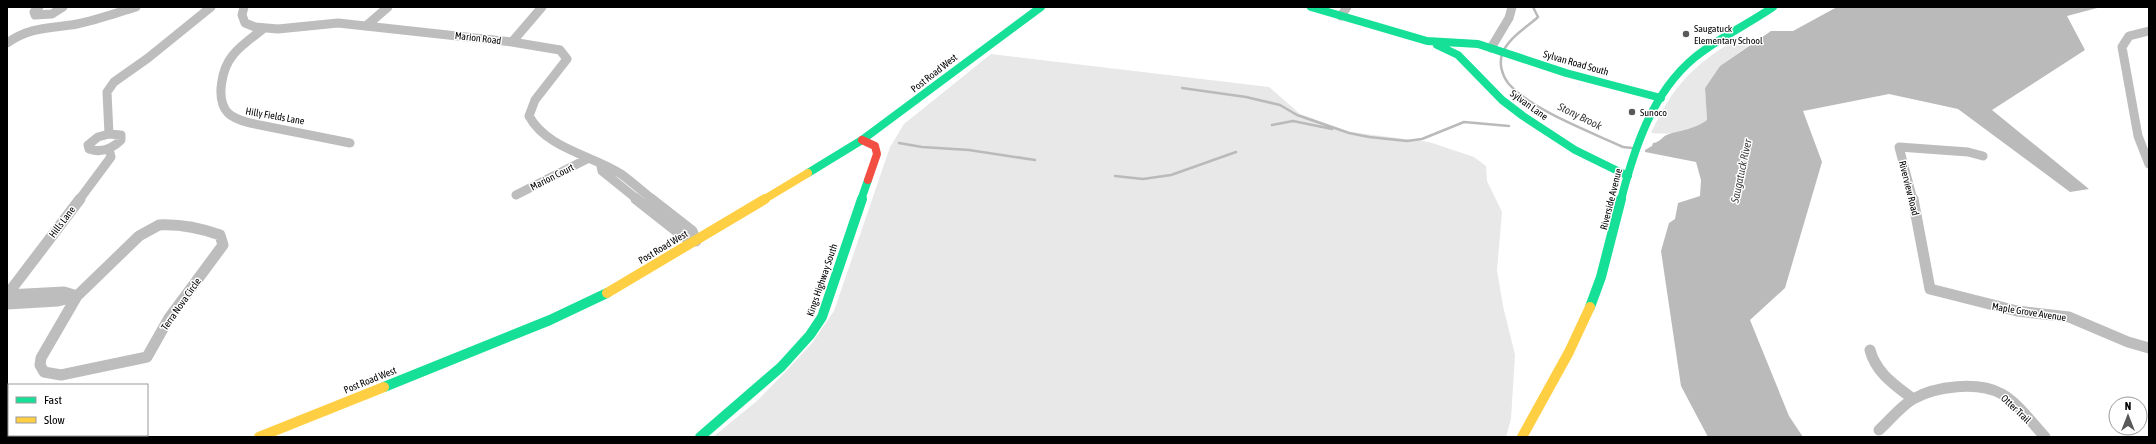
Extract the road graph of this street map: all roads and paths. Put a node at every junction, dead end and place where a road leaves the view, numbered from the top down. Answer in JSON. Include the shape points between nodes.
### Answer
{"nodes":[{"id":1,"x":40,"y":7,"type":"edge"},
{"id":2,"x":63,"y":7,"type":"edge"},
{"id":3,"x":136,"y":7,"type":"edge"},
{"id":4,"x":211,"y":7,"type":"edge"},
{"id":5,"x":244,"y":7,"type":"edge"},
{"id":6,"x":388,"y":7,"type":"edge"},
{"id":7,"x":542,"y":7,"type":"edge"},
{"id":8,"x":1041,"y":7,"type":"edge"},
{"id":9,"x":1311,"y":7,"type":"edge"},
{"id":10,"x":1347,"y":7,"type":"edge"},
{"id":11,"x":1512,"y":7,"type":"edge"},
{"id":12,"x":1773,"y":7,"type":"edge"},
{"id":13,"x":1341,"y":16,"type":"junction"},
{"id":14,"x":366,"y":26,"type":"junction"},
{"id":15,"x":263,"y":29,"type":"junction"},
{"id":16,"x":2149,"y":31,"type":"edge"},
{"id":17,"x":512,"y":42,"type":"junction"},
{"id":18,"x":1427,"y":42,"type":"junction"},
{"id":19,"x":7,"y":43,"type":"edge"},
{"id":20,"x":1491,"y":48,"type":"junction"},
{"id":21,"x":1458,"y":55,"type":"junction"},
{"id":22,"x":1661,"y":98,"type":"junction"},
{"id":23,"x":109,"y":134,"type":"junction"},
{"id":24,"x":862,"y":140,"type":"junction"},
{"id":25,"x":350,"y":143,"type":"dead end"},
{"id":26,"x":109,"y":149,"type":"junction"},
{"id":27,"x":1983,"y":156,"type":"dead end"},
{"id":28,"x":587,"y":159,"type":"junction"},
{"id":29,"x":2149,"y":164,"type":"edge"},
{"id":30,"x":1628,"y":176,"type":"junction"},
{"id":31,"x":516,"y":195,"type":"dead end"},
{"id":32,"x":696,"y":241,"type":"junction"},
{"id":33,"x":1930,"y":289,"type":"joint"},
{"id":34,"x":7,"y":295,"type":"edge"},
{"id":35,"x":76,"y":296,"type":"junction"},
{"id":36,"x":7,"y":304,"type":"edge"},
{"id":37,"x":2149,"y":348,"type":"edge"},
{"id":38,"x":1870,"y":350,"type":"dead end"},
{"id":39,"x":1914,"y":399,"type":"junction"},
{"id":40,"x":1879,"y":430,"type":"dead end"},
{"id":41,"x":259,"y":437,"type":"edge"},
{"id":42,"x":700,"y":437,"type":"edge"},
{"id":43,"x":1522,"y":437,"type":"edge"},
{"id":44,"x":2045,"y":437,"type":"edge"}],
"edges":[{"from":1,"to":2,"type":"street","via":[[34,12],[35,15],[52,14]]},
{"from":3,"to":19,"type":"street","via":[[68,25],[54,24],[36,28]]},
{"from":4,"to":23,"type":"street","via":[[114,82],[107,92]]},
{"from":5,"to":15,"type":"street","name":"Marion Road","via":[[242,15],[245,23]]},
{"from":6,"to":14,"type":"street"},
{"from":7,"to":17,"type":"street"},
{"from":8,"to":24,"type":"main road","name":"Post Road West"},
{"from":9,"to":13,"type":"main road","name":"Sylvan Road South"},
{"from":10,"to":13,"type":"street"},
{"from":11,"to":20,"type":"street","via":[[1509,18]]},
{"from":12,"to":22,"type":"main road","name":"Riverside Avenue","via":[[1692,61],[1673,79]]},
{"from":13,"to":18,"type":"main road","name":"Sylvan Road South"},
{"from":14,"to":15,"type":"street","name":"Marion Road","via":[[326,22]]},
{"from":14,"to":17,"type":"street","name":"Marion Road"},
{"from":15,"to":25,"type":"street","name":"Hilly Fields Lane","via":[[234,53],[222,72],[223,103],[230,115],[246,123],[333,137]]},
{"from":16,"to":29,"type":"street","via":[[2128,36],[2122,43],[2122,50],[2138,136]]},
{"from":17,"to":28,"type":"street","name":"Marion Road","via":[[554,48],[565,54],[567,59],[563,66],[535,100],[529,116],[545,135]]},
{"from":18,"to":20,"type":"main road","name":"Sylvan Road South","via":[[1471,43]]},
{"from":18,"to":21,"type":"main road","name":"Sylvan Lane"},
{"from":20,"to":21,"type":"main road","name":"Sylvan Road South","via":[[1460,45],[1456,49]]},
{"from":20,"to":22,"type":"main road","name":"Sylvan Road South","via":[[1566,73]]},
{"from":21,"to":30,"type":"main road","name":"Sylvan Lane","via":[[1517,112],[1575,150]]},
{"from":22,"to":30,"type":"main road","name":"Riverside Avenue","via":[[1635,149]]},
{"from":23,"to":26,"type":"street","name":"Hills Lane","via":[[118,134],[122,138]]},
{"from":23,"to":26,"type":"street","via":[[94,139],[88,147],[95,151]]},
{"from":24,"to":32,"type":"main road","name":"Post Road West"},
{"from":24,"to":42,"type":"main road","name":"Kings Highway South","via":[[875,146],[876,157],[822,317],[813,333],[792,355]]},
{"from":26,"to":34,"type":"street","name":"Hills Lane","via":[[111,157]]},
{"from":27,"to":33,"type":"street","name":"Riverview Road","via":[[1968,152],[1899,147],[1908,177]]},
{"from":28,"to":31,"type":"street","name":"Marion Court"},
{"from":28,"to":32,"type":"street","name":"Marion Road","via":[[601,166],[602,171],[683,236]]},
{"from":30,"to":43,"type":"main road","name":"Riverside Avenue","via":[[1609,251],[1593,300],[1572,347]]},
{"from":32,"to":41,"type":"main road","name":"Post Road West","via":[[606,293],[556,317]]},
{"from":33,"to":37,"type":"street","name":"Maple Grove Avenue","via":[[2011,310],[2069,317]]},
{"from":34,"to":35,"type":"street","via":[[64,292]]},
{"from":35,"to":35,"type":"street","name":"Terra Nova Circle","via":[[139,236],[153,227],[166,224],[213,232],[220,235],[223,241],[221,250],[169,318],[147,357],[67,374],[49,374],[42,368],[41,358]]},
{"from":35,"to":36,"type":"street","name":"Terra Nova Circle","via":[[58,301]]},
{"from":38,"to":39,"type":"street","via":[[1871,359],[1878,368]]},
{"from":39,"to":40,"type":"street","name":"Otter Trail"},
{"from":39,"to":44,"type":"street","name":"Otter Trail","via":[[1954,386],[1982,387],[2002,394],[2010,400]]}]}
